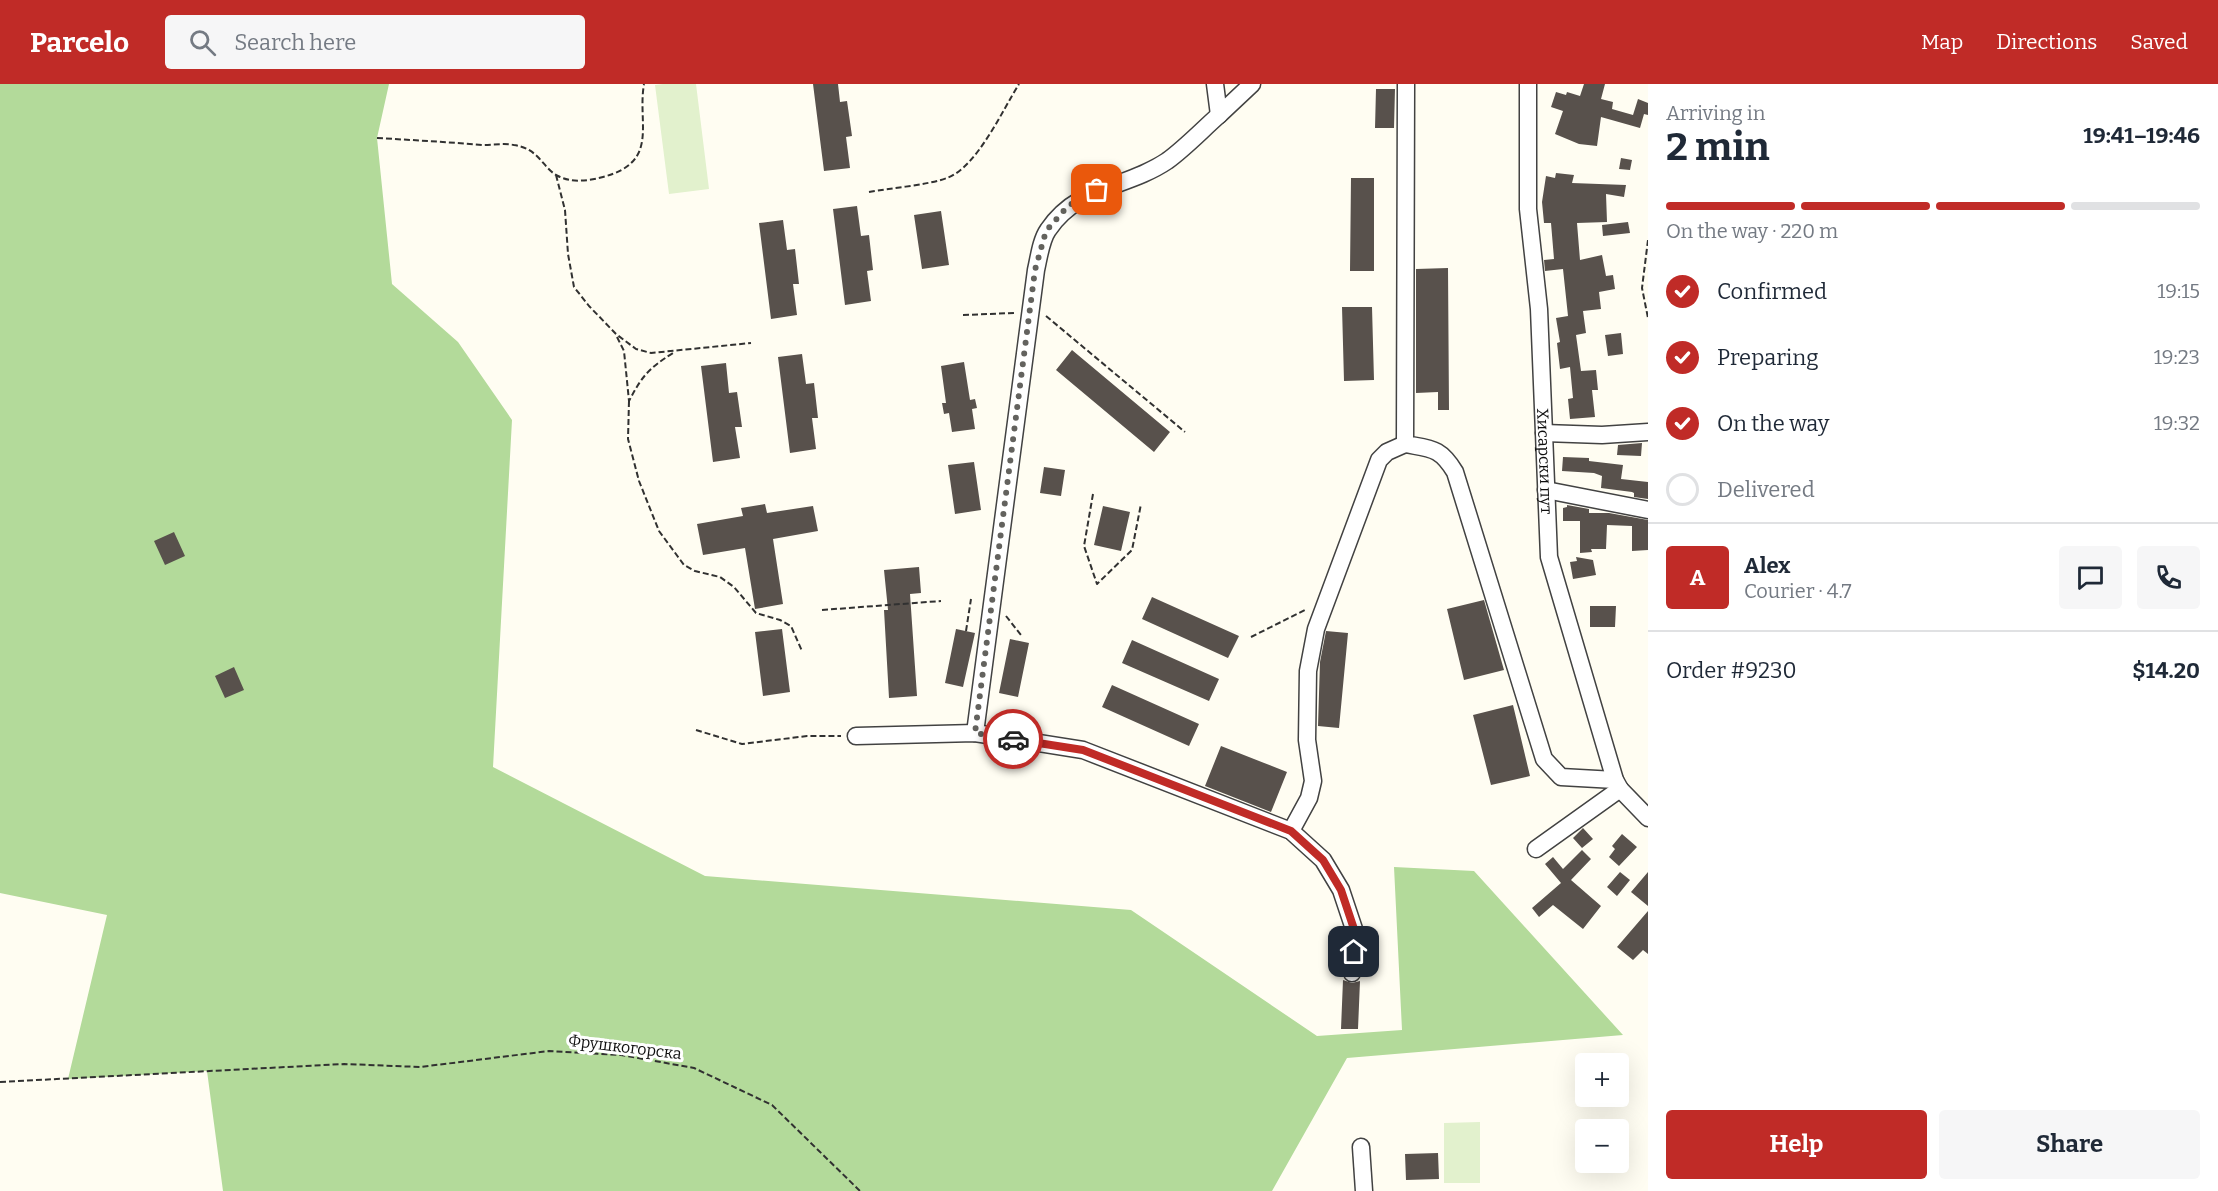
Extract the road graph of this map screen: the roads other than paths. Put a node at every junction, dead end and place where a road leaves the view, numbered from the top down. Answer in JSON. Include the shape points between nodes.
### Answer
{"nodes":[{"id":1,"x":1215,"y":84,"type":"edge"},
{"id":2,"x":1252,"y":84,"type":"edge"},
{"id":3,"x":1406,"y":84,"type":"edge"},
{"id":4,"x":1528,"y":84,"type":"edge"},
{"id":5,"x":1219,"y":115,"type":"junction"},
{"id":6,"x":1648,"y":432,"type":"edge"},
{"id":7,"x":1544,"y":433,"type":"junction"},
{"id":8,"x":1405,"y":444,"type":"junction"},
{"id":9,"x":1546,"y":490,"type":"junction"},
{"id":10,"x":1648,"y":510,"type":"edge"},
{"id":11,"x":975,"y":733,"type":"junction"},
{"id":12,"x":856,"y":736,"type":"road end"},
{"id":13,"x":1618,"y":784,"type":"junction"},
{"id":14,"x":1648,"y":818,"type":"edge"},
{"id":15,"x":1291,"y":831,"type":"junction"},
{"id":16,"x":1536,"y":849,"type":"dead end"},
{"id":17,"x":1353,"y":973,"type":"dead end"},
{"id":18,"x":1361,"y":1147,"type":"dead end"},
{"id":19,"x":1364,"y":1191,"type":"edge"}],
"edges":[{"from":1,"to":5,"type":"street"},
{"from":2,"to":5,"type":"street"},
{"from":3,"to":8,"type":"street"},
{"from":4,"to":7,"type":"street","name":"Хисарски пут","via":[[1528,209],[1539,309]]},
{"from":5,"to":11,"type":"street","via":[[1167,160],[1068,206],[1046,231],[1035,270]]},
{"from":6,"to":7,"type":"street"},
{"from":7,"to":9,"type":"street","name":"Хисарски пут"},
{"from":8,"to":13,"type":"street","via":[[1436,450],[1447,458],[1455,472],[1544,759],[1561,777]]},
{"from":8,"to":15,"type":"street","via":[[1379,460],[1316,629],[1308,671],[1307,740],[1313,781],[1309,798]]},
{"from":9,"to":10,"type":"street"},
{"from":9,"to":13,"type":"street","name":"Хисарски пут","via":[[1549,557]]},
{"from":11,"to":12,"type":"street"},
{"from":11,"to":15,"type":"street","via":[[1083,750]]},
{"from":13,"to":14,"type":"street","name":"Хисарски пут"},
{"from":13,"to":16,"type":"street"},
{"from":15,"to":17,"type":"street","via":[[1323,860],[1341,890],[1355,932]]},
{"from":18,"to":19,"type":"street"}]}
